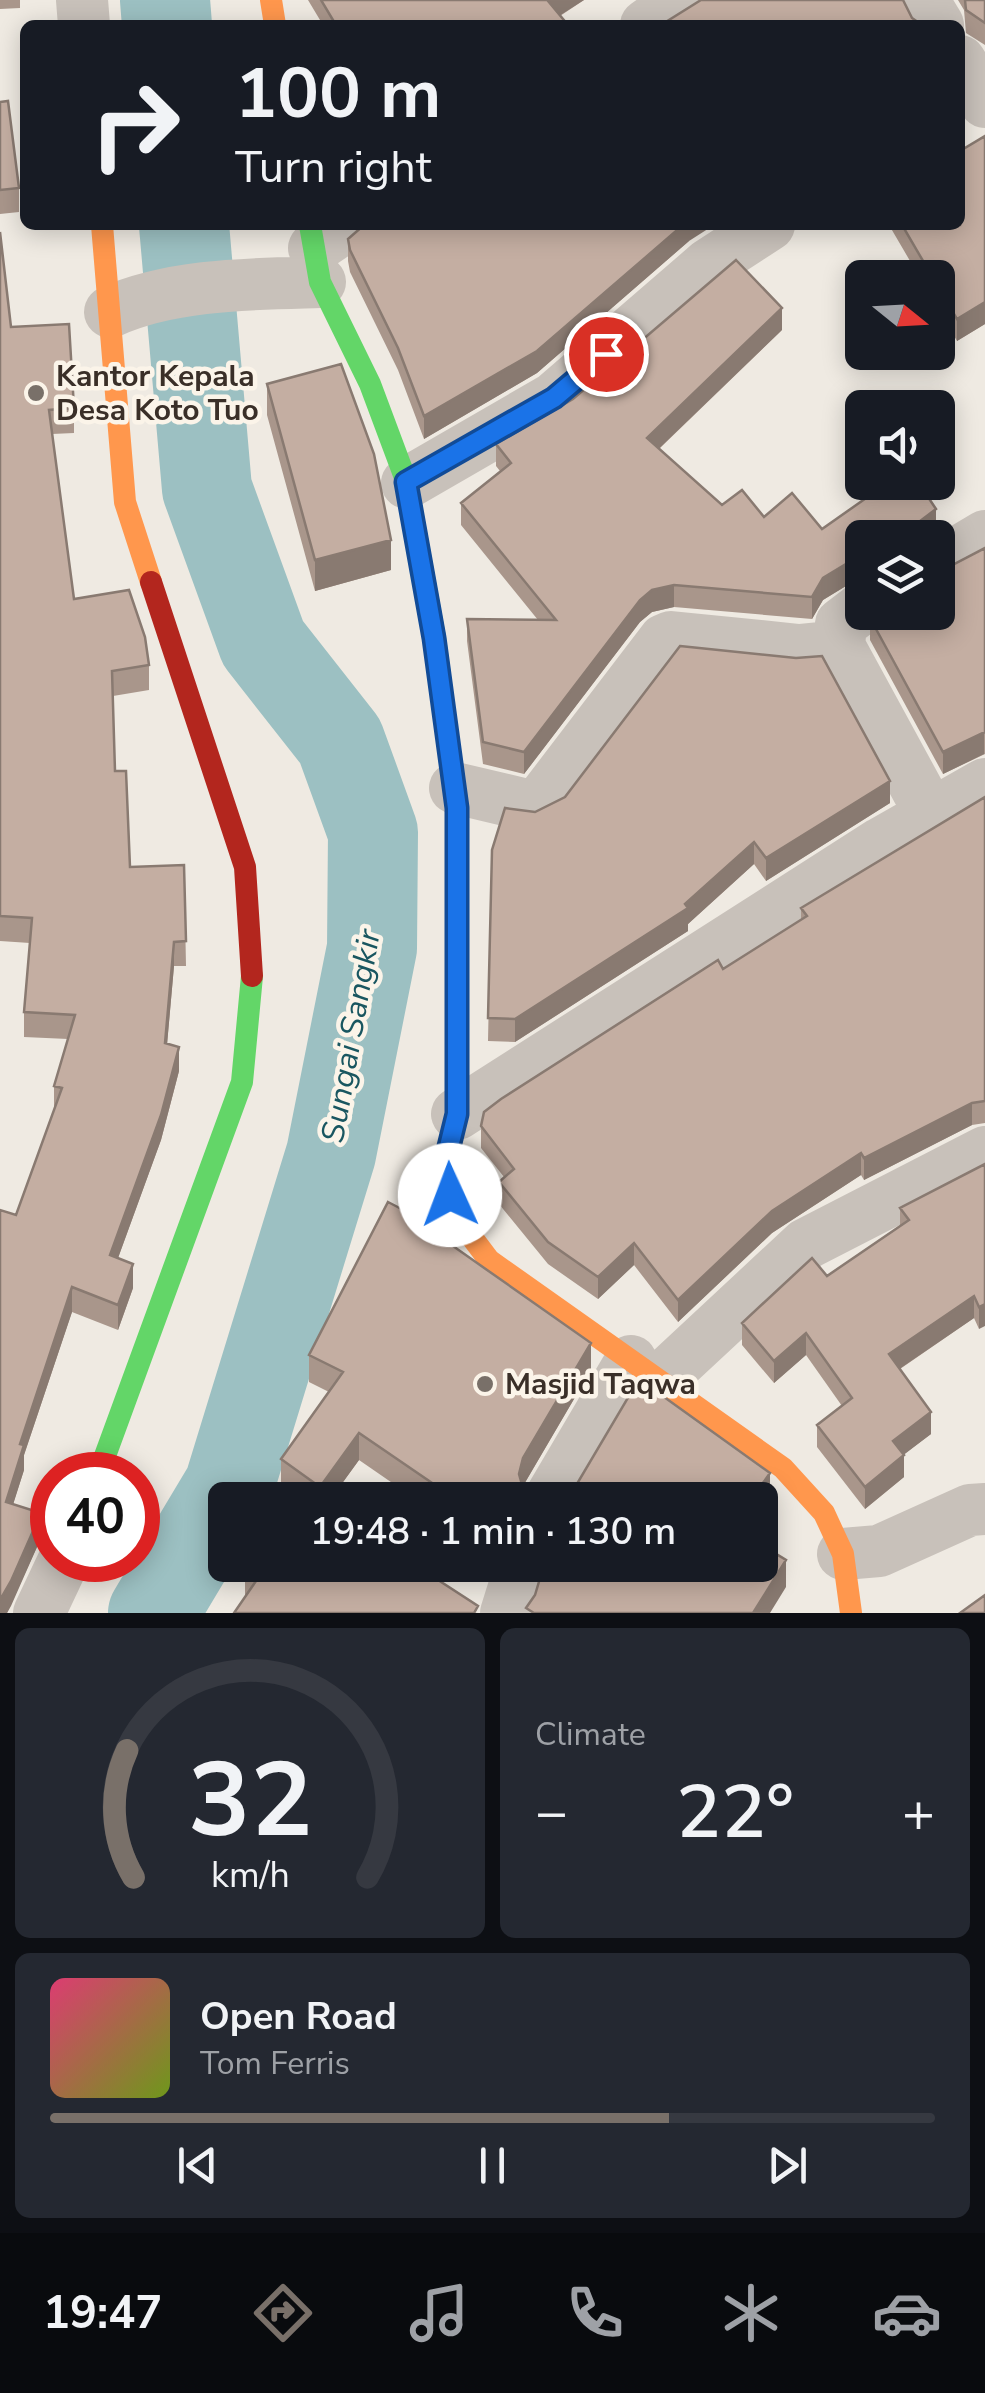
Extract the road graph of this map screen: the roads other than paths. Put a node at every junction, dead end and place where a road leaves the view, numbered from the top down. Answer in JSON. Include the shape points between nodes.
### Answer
{"nodes":[{"id":1,"x":103,"y":230,"type":"edge"},
{"id":2,"x":762,"y":230,"type":"edge"},
{"id":3,"x":323,"y":245,"type":"edge"},
{"id":4,"x":122,"y":306,"type":"junction"},
{"id":5,"x":406,"y":482,"type":"junction"},
{"id":6,"x":985,"y":536,"type":"edge"},
{"id":7,"x":955,"y":554,"type":"edge"},
{"id":8,"x":845,"y":629,"type":"edge"},
{"id":9,"x":851,"y":630,"type":"edge"},
{"id":10,"x":985,"y":784,"type":"edge"},
{"id":11,"x":455,"y":788,"type":"junction"},
{"id":12,"x":930,"y":812,"type":"junction"},
{"id":13,"x":457,"y":1114,"type":"junction"},
{"id":14,"x":985,"y":1152,"type":"edge"},
{"id":15,"x":645,"y":1370,"type":"junction"},
{"id":16,"x":106,"y":1452,"type":"edge"},
{"id":17,"x":562,"y":1482,"type":"edge"},
{"id":18,"x":985,"y":1508,"type":"edge"},
{"id":19,"x":843,"y":1554,"type":"junction"},
{"id":20,"x":54,"y":1582,"type":"edge"},
{"id":21,"x":516,"y":1582,"type":"edge"},
{"id":22,"x":39,"y":1613,"type":"edge"},
{"id":23,"x":506,"y":1613,"type":"edge"},
{"id":24,"x":851,"y":1613,"type":"edge"}],
"edges":[{"from":1,"to":4,"type":"street"},
{"from":2,"to":5,"type":"street","via":[[709,264],[554,398]]},
{"from":3,"to":4,"type":"street","via":[[257,284]]},
{"from":3,"to":5,"type":"street"},
{"from":4,"to":16,"type":"street","via":[[125,502],[245,867],[254,967],[242,1082]]},
{"from":5,"to":11,"type":"street"},
{"from":6,"to":7,"type":"street"},
{"from":8,"to":11,"type":"street","via":[[798,650],[664,640],[541,800],[527,805]]},
{"from":9,"to":12,"type":"street"},
{"from":10,"to":12,"type":"street"},
{"from":11,"to":13,"type":"street"},
{"from":12,"to":13,"type":"street"},
{"from":13,"to":15,"type":"street","via":[[443,1171],[458,1218],[489,1260]]},
{"from":14,"to":15,"type":"street","via":[[806,1244]]},
{"from":15,"to":17,"type":"street"},
{"from":15,"to":19,"type":"street","via":[[783,1468],[824,1513]]},
{"from":18,"to":19,"type":"street","via":[[879,1551]]},
{"from":19,"to":24,"type":"street"},
{"from":20,"to":22,"type":"street"},
{"from":21,"to":23,"type":"street"}]}
